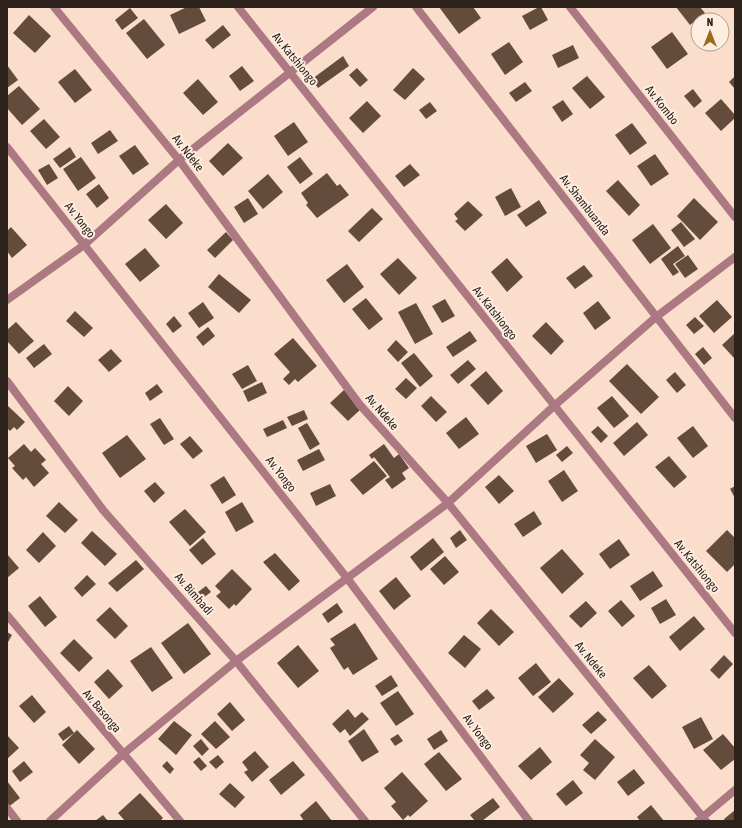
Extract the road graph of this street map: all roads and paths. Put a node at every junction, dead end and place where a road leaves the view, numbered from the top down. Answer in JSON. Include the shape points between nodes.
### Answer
{"nodes":[{"id":1,"x":54,"y":7,"type":"edge"},
{"id":2,"x":238,"y":7,"type":"edge"},
{"id":3,"x":373,"y":7,"type":"edge"},
{"id":4,"x":416,"y":7,"type":"edge"},
{"id":5,"x":570,"y":7,"type":"edge"},
{"id":6,"x":290,"y":72,"type":"junction"},
{"id":7,"x":7,"y":147,"type":"edge"},
{"id":8,"x":178,"y":160,"type":"junction"},
{"id":9,"x":735,"y":218,"type":"edge"},
{"id":10,"x":84,"y":245,"type":"junction"},
{"id":11,"x":735,"y":257,"type":"edge"},
{"id":12,"x":7,"y":300,"type":"edge"},
{"id":13,"x":656,"y":317,"type":"junction"},
{"id":14,"x":7,"y":382,"type":"edge"},
{"id":15,"x":554,"y":406,"type":"junction"},
{"id":16,"x":735,"y":418,"type":"edge"},
{"id":17,"x":448,"y":503,"type":"junction"},
{"id":18,"x":347,"y":578,"type":"junction"},
{"id":19,"x":7,"y":615,"type":"edge"},
{"id":20,"x":735,"y":633,"type":"edge"},
{"id":21,"x":236,"y":661,"type":"junction"},
{"id":22,"x":123,"y":754,"type":"junction"},
{"id":23,"x":735,"y":790,"type":"edge"},
{"id":24,"x":7,"y":808,"type":"edge"},
{"id":25,"x":702,"y":820,"type":"edge"},
{"id":26,"x":17,"y":821,"type":"edge"},
{"id":27,"x":50,"y":821,"type":"edge"},
{"id":28,"x":180,"y":821,"type":"edge"},
{"id":29,"x":365,"y":821,"type":"edge"},
{"id":30,"x":529,"y":821,"type":"edge"}],
"edges":[{"from":1,"to":8,"type":"street","name":"Av. Ndeke"},
{"from":2,"to":6,"type":"street","name":"Av. Katshiongo"},
{"from":3,"to":6,"type":"street"},
{"from":4,"to":13,"type":"street","name":"Av. Shambuanda"},
{"from":5,"to":9,"type":"street","name":"Av. Kombo"},
{"from":6,"to":8,"type":"street"},
{"from":6,"to":15,"type":"street","name":"Av. Katshiongo"},
{"from":7,"to":10,"type":"street","name":"Av. Yongo"},
{"from":8,"to":10,"type":"street"},
{"from":8,"to":17,"type":"street","name":"Av. Ndeke","via":[[360,406]]},
{"from":10,"to":12,"type":"street"},
{"from":10,"to":18,"type":"street","name":"Av. Yongo"},
{"from":11,"to":13,"type":"street"},
{"from":13,"to":15,"type":"street"},
{"from":13,"to":16,"type":"street","name":"Av. Shambuanda"},
{"from":14,"to":21,"type":"street","name":"Av. Bimbadi","via":[[103,510]]},
{"from":15,"to":17,"type":"street"},
{"from":15,"to":20,"type":"street","name":"Av. Katshiongo"},
{"from":17,"to":18,"type":"street"},
{"from":17,"to":25,"type":"street","name":"Av. Ndeke"},
{"from":18,"to":21,"type":"street"},
{"from":18,"to":30,"type":"street","name":"Av. Yongo"},
{"from":19,"to":22,"type":"street","name":"Av. Basonga"},
{"from":21,"to":22,"type":"street"},
{"from":21,"to":29,"type":"street","name":"Av. Bimbadi"},
{"from":22,"to":27,"type":"street"},
{"from":22,"to":28,"type":"street","name":"Av. Basonga"},
{"from":23,"to":25,"type":"street"},
{"from":24,"to":26,"type":"street"}]}
